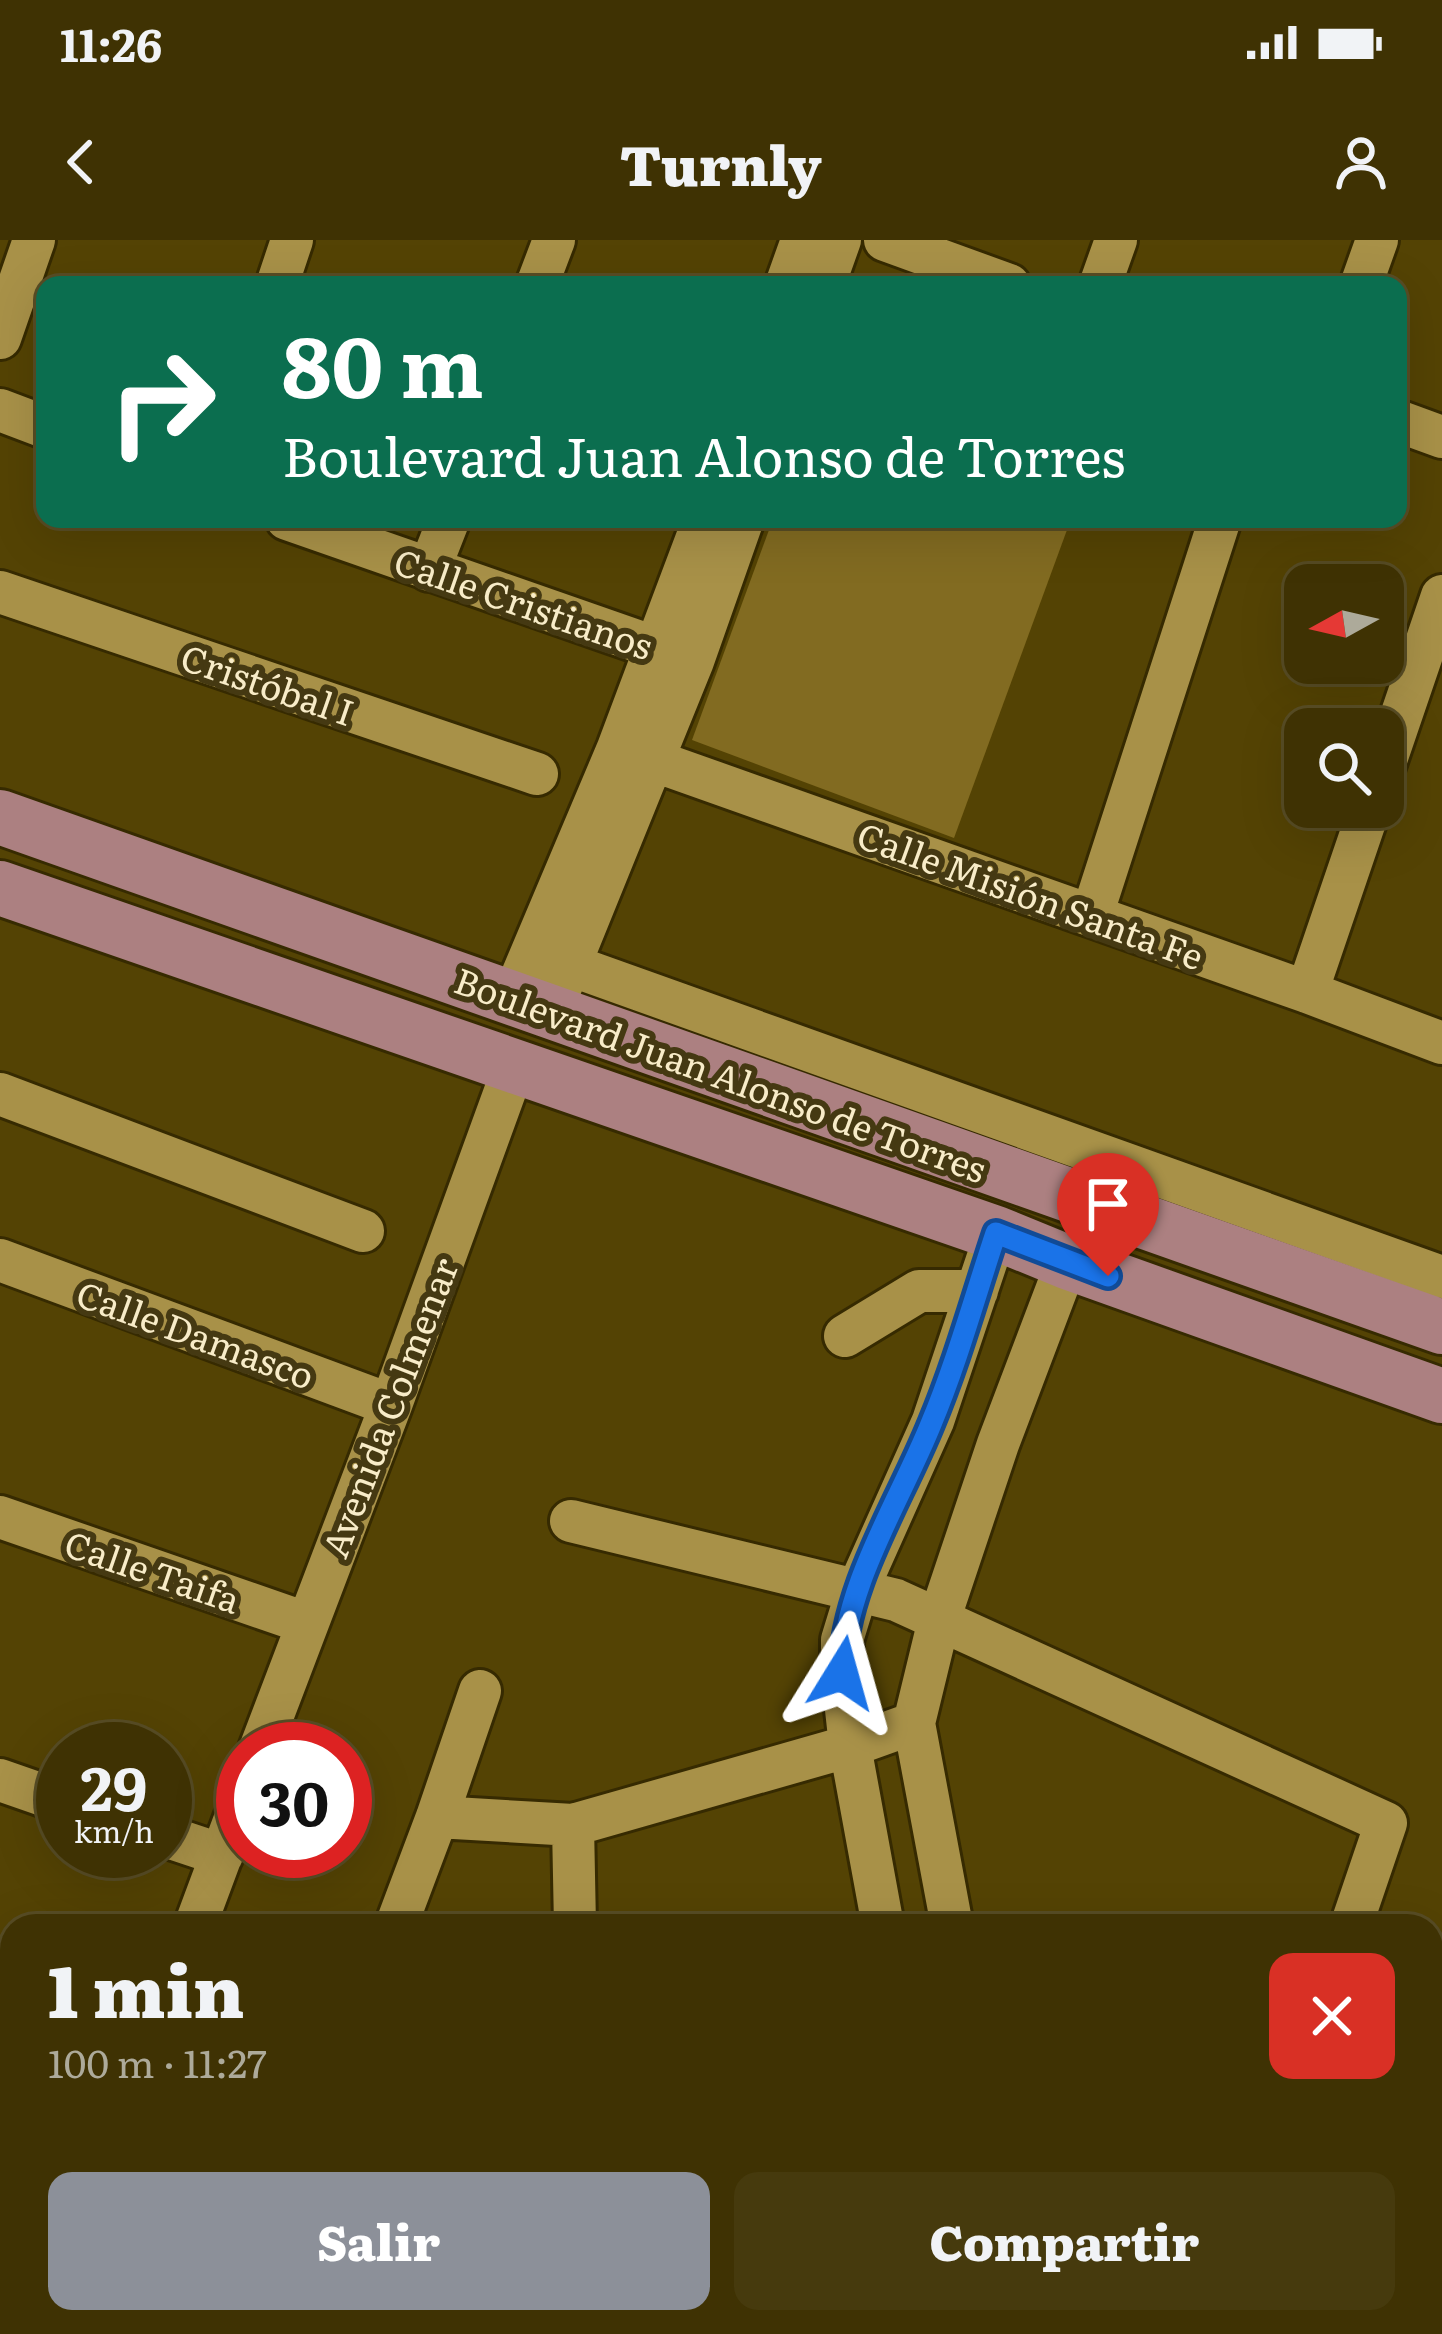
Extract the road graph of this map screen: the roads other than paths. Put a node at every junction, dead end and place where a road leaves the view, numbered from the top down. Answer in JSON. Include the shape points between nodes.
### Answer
{"nodes":[{"id":1,"x":34,"y":240,"type":"edge"},
{"id":2,"x":292,"y":240,"type":"edge"},
{"id":3,"x":554,"y":240,"type":"edge"},
{"id":4,"x":802,"y":240,"type":"edge"},
{"id":5,"x":840,"y":240,"type":"edge"},
{"id":6,"x":885,"y":240,"type":"edge"},
{"id":7,"x":1116,"y":240,"type":"edge"},
{"id":8,"x":1377,"y":240,"type":"edge"},
{"id":9,"x":280,"y":276,"type":"edge"},
{"id":10,"x":540,"y":276,"type":"edge"},
{"id":11,"x":790,"y":276,"type":"edge"},
{"id":12,"x":827,"y":276,"type":"edge"},
{"id":13,"x":984,"y":276,"type":"edge"},
{"id":14,"x":1103,"y":276,"type":"edge"},
{"id":15,"x":1364,"y":276,"type":"edge"},
{"id":16,"x":0,"y":338,"type":"edge"},
{"id":17,"x":0,"y":410,"type":"edge"},
{"id":18,"x":36,"y":424,"type":"edge"},
{"id":19,"x":1407,"y":424,"type":"edge"},
{"id":20,"x":1442,"y":437,"type":"edge"},
{"id":21,"x":312,"y":528,"type":"edge"},
{"id":22,"x":445,"y":528,"type":"edge"},
{"id":23,"x":702,"y":528,"type":"edge"},
{"id":24,"x":738,"y":528,"type":"edge"},
{"id":25,"x":1217,"y":528,"type":"edge"},
{"id":26,"x":429,"y":570,"type":"junction"},
{"id":27,"x":0,"y":592,"type":"edge"},
{"id":28,"x":1442,"y":596,"type":"edge"},
{"id":29,"x":675,"y":654,"type":"junction"},
{"id":30,"x":1404,"y":708,"type":"edge"},
{"id":31,"x":636,"y":754,"type":"junction"},
{"id":32,"x":537,"y":774,"type":"dead end"},
{"id":33,"x":0,"y":817,"type":"edge"},
{"id":34,"x":1363,"y":828,"type":"edge"},
{"id":35,"x":0,"y":888,"type":"edge"},
{"id":36,"x":1092,"y":915,"type":"junction"},
{"id":37,"x":544,"y":992,"type":"junction"},
{"id":38,"x":1307,"y":992,"type":"junction"},
{"id":39,"x":1442,"y":1043,"type":"edge"},
{"id":40,"x":515,"y":1064,"type":"junction"},
{"id":41,"x":0,"y":1094,"type":"edge"},
{"id":42,"x":364,"y":1231,"type":"dead end"},
{"id":43,"x":996,"y":1233,"type":"junction"},
{"id":44,"x":0,"y":1260,"type":"edge"},
{"id":45,"x":1067,"y":1262,"type":"junction"},
{"id":46,"x":1441,"y":1287,"type":"edge"},
{"id":47,"x":977,"y":1291,"type":"junction"},
{"id":48,"x":845,"y":1336,"type":"dead end"},
{"id":49,"x":1442,"y":1396,"type":"edge"},
{"id":50,"x":391,"y":1405,"type":"junction"},
{"id":51,"x":0,"y":1517,"type":"edge"},
{"id":52,"x":571,"y":1521,"type":"dead end"},
{"id":53,"x":857,"y":1591,"type":"junction"},
{"id":54,"x":939,"y":1620,"type":"junction"},
{"id":55,"x":306,"y":1623,"type":"junction"},
{"id":56,"x":480,"y":1691,"type":"dead end"},
{"id":57,"x":270,"y":1722,"type":"edge"},
{"id":58,"x":914,"y":1723,"type":"junction"},
{"id":59,"x":850,"y":1746,"type":"junction"},
{"id":60,"x":0,"y":1780,"type":"edge"},
{"id":61,"x":36,"y":1793,"type":"edge"},
{"id":62,"x":437,"y":1817,"type":"junction"},
{"id":63,"x":573,"y":1825,"type":"junction"},
{"id":64,"x":216,"y":1871,"type":"edge"},
{"id":65,"x":200,"y":1914,"type":"edge"},
{"id":66,"x":400,"y":1914,"type":"edge"},
{"id":67,"x":575,"y":1914,"type":"edge"},
{"id":68,"x":881,"y":1914,"type":"edge"},
{"id":69,"x":950,"y":1914,"type":"edge"},
{"id":70,"x":1356,"y":1914,"type":"edge"}],
"edges":[{"from":1,"to":16,"type":"street"},
{"from":2,"to":9,"type":"street"},
{"from":3,"to":10,"type":"street"},
{"from":4,"to":11,"type":"street"},
{"from":5,"to":12,"type":"street"},
{"from":6,"to":13,"type":"street"},
{"from":7,"to":14,"type":"street"},
{"from":8,"to":15,"type":"street"},
{"from":17,"to":18,"type":"street"},
{"from":19,"to":20,"type":"street"},
{"from":21,"to":26,"type":"street","name":"Calle Cristianos"},
{"from":22,"to":26,"type":"street"},
{"from":23,"to":29,"type":"street"},
{"from":24,"to":29,"type":"street"},
{"from":25,"to":36,"type":"street"},
{"from":26,"to":29,"type":"street","name":"Calle Cristianos"},
{"from":27,"to":32,"type":"street","name":"Cristóbal I"},
{"from":28,"to":30,"type":"street"},
{"from":29,"to":31,"type":"street"},
{"from":31,"to":36,"type":"street","name":"Calle Misión Santa Fe"},
{"from":31,"to":37,"type":"street"},
{"from":31,"to":37,"type":"street"},
{"from":33,"to":37,"type":"main road","name":"Boulevard Juan Alonso de Torres"},
{"from":34,"to":38,"type":"street"},
{"from":35,"to":40,"type":"main road","name":"Boulevard Juan Alonso de Torres"},
{"from":36,"to":38,"type":"street","name":"Calle Misión Santa Fe"},
{"from":37,"to":46,"type":"main road","name":"Boulevard Juan Alonso de Torres"},
{"from":38,"to":39,"type":"street","name":"Calle Misión Santa Fe"},
{"from":40,"to":43,"type":"main road","name":"Boulevard Juan Alonso de Torres"},
{"from":40,"to":50,"type":"street","name":"Avenida Colmenar"},
{"from":41,"to":42,"type":"street"},
{"from":43,"to":45,"type":"main road","name":"Boulevard Juan Alonso de Torres"},
{"from":43,"to":47,"type":"street"},
{"from":44,"to":50,"type":"street","name":"Calle Damasco"},
{"from":45,"to":49,"type":"main road","name":"Boulevard Juan Alonso de Torres"},
{"from":45,"to":54,"type":"street"},
{"from":47,"to":48,"type":"street","via":[[919,1292]]},
{"from":47,"to":53,"type":"street","via":[[933,1421]]},
{"from":50,"to":55,"type":"street","name":"Avenida Colmenar"},
{"from":51,"to":55,"type":"street","name":"Calle Taifa"},
{"from":52,"to":53,"type":"street"},
{"from":53,"to":54,"type":"street"},
{"from":53,"to":59,"type":"street","via":[[842,1640]]},
{"from":54,"to":58,"type":"street"},
{"from":54,"to":70,"type":"street","via":[[1386,1823]]},
{"from":55,"to":57,"type":"street","name":"Avenida Colmenar"},
{"from":56,"to":62,"type":"street"},
{"from":58,"to":59,"type":"street"},
{"from":58,"to":69,"type":"street"},
{"from":59,"to":63,"type":"street"},
{"from":59,"to":68,"type":"street"},
{"from":60,"to":61,"type":"street"},
{"from":62,"to":63,"type":"street"},
{"from":62,"to":66,"type":"street"},
{"from":63,"to":67,"type":"street"},
{"from":64,"to":65,"type":"street"}]}
